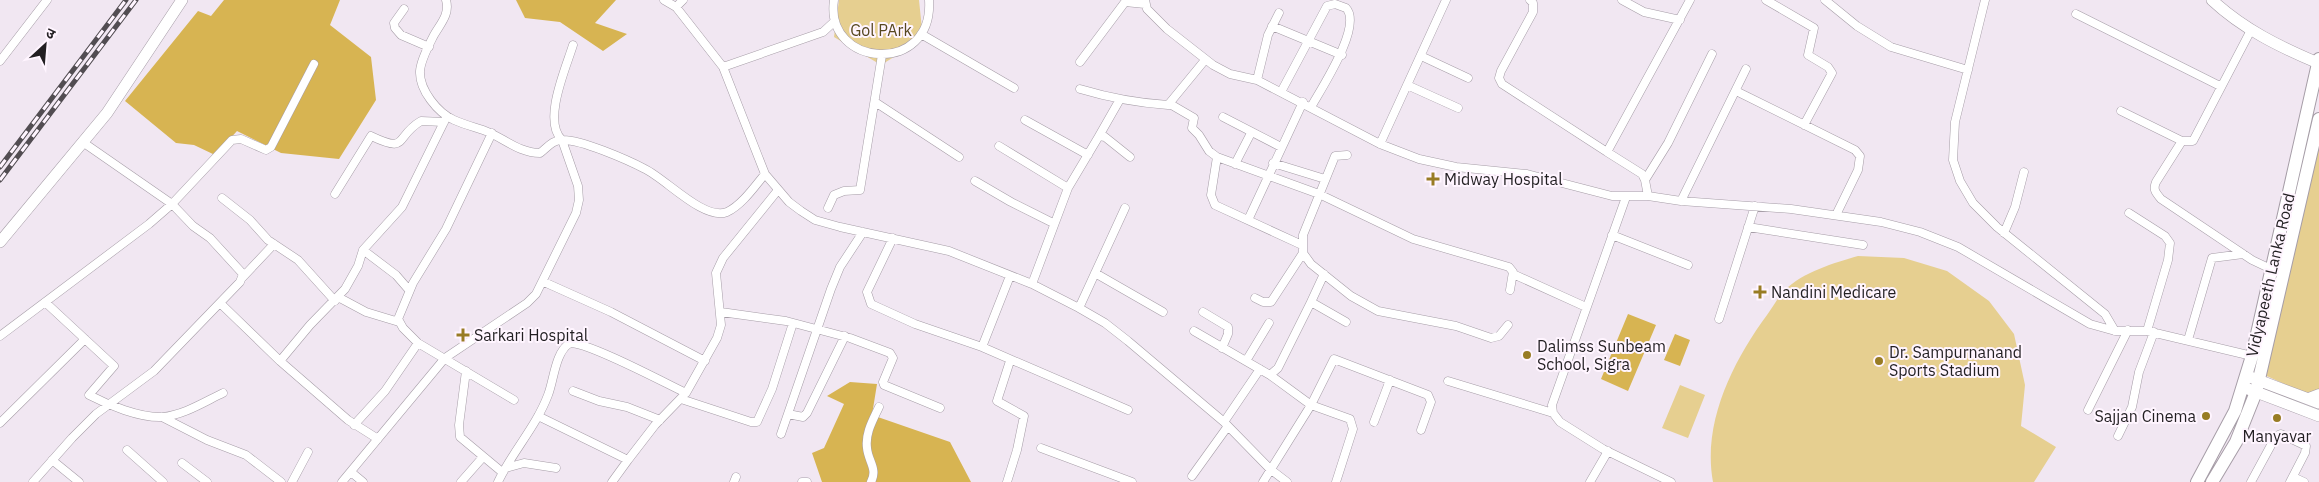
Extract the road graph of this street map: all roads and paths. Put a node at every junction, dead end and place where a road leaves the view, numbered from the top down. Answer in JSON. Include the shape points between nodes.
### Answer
{"nodes":[{"id":1,"x":47,"y":0,"type":"edge"},
{"id":2,"x":182,"y":0,"type":"edge"},
{"id":3,"x":446,"y":0,"type":"edge"},
{"id":4,"x":664,"y":0,"type":"edge"},
{"id":5,"x":683,"y":0,"type":"edge"},
{"id":6,"x":834,"y":0,"type":"edge"},
{"id":7,"x":929,"y":0,"type":"edge"},
{"id":8,"x":1446,"y":0,"type":"edge"},
{"id":9,"x":1622,"y":0,"type":"edge"},
{"id":10,"x":1690,"y":0,"type":"edge"},
{"id":11,"x":1766,"y":0,"type":"edge"},
{"id":12,"x":1985,"y":0,"type":"edge"},
{"id":13,"x":2212,"y":0,"type":"edge"},
{"id":14,"x":1533,"y":1,"type":"edge"},
{"id":15,"x":1831,"y":1,"type":"edge"},
{"id":16,"x":1145,"y":2,"type":"edge"},
{"id":17,"x":676,"y":7,"type":"junction"},
{"id":18,"x":404,"y":9,"type":"dead end"},
{"id":19,"x":1279,"y":13,"type":"dead end"},
{"id":20,"x":2076,"y":14,"type":"dead end"},
{"id":21,"x":1680,"y":20,"type":"junction"},
{"id":22,"x":835,"y":21,"type":"junction"},
{"id":23,"x":1272,"y":26,"type":"junction"},
{"id":24,"x":2251,"y":30,"type":"junction"},
{"id":25,"x":921,"y":34,"type":"junction"},
{"id":26,"x":1309,"y":41,"type":"junction"},
{"id":27,"x":573,"y":45,"type":"dead end"},
{"id":28,"x":429,"y":47,"type":"junction"},
{"id":29,"x":1342,"y":54,"type":"junction"},
{"id":30,"x":1712,"y":54,"type":"dead end"},
{"id":31,"x":882,"y":55,"type":"junction"},
{"id":32,"x":1421,"y":56,"type":"junction"},
{"id":33,"x":2319,"y":59,"type":"edge"},
{"id":34,"x":1205,"y":60,"type":"junction"},
{"id":35,"x":0,"y":61,"type":"edge"},
{"id":36,"x":1080,"y":62,"type":"dead end"},
{"id":37,"x":2318,"y":63,"type":"edge"},
{"id":38,"x":314,"y":64,"type":"dead end"},
{"id":39,"x":723,"y":67,"type":"junction"},
{"id":40,"x":1746,"y":69,"type":"dead end"},
{"id":41,"x":1968,"y":70,"type":"junction"},
{"id":42,"x":1468,"y":78,"type":"dead end"},
{"id":43,"x":1257,"y":80,"type":"junction"},
{"id":44,"x":1407,"y":84,"type":"junction"},
{"id":45,"x":2220,"y":86,"type":"junction"},
{"id":46,"x":1014,"y":88,"type":"dead end"},
{"id":47,"x":1080,"y":89,"type":"dead end"},
{"id":48,"x":1736,"y":91,"type":"junction"},
{"id":49,"x":1281,"y":92,"type":"junction"},
{"id":50,"x":1120,"y":101,"type":"junction"},
{"id":51,"x":875,"y":102,"type":"junction"},
{"id":52,"x":1303,"y":102,"type":"junction"},
{"id":53,"x":1170,"y":104,"type":"junction"},
{"id":54,"x":1311,"y":107,"type":"junction"},
{"id":55,"x":1458,"y":108,"type":"dead end"},
{"id":56,"x":2121,"y":111,"type":"dead end"},
{"id":57,"x":1223,"y":116,"type":"dead end"},
{"id":58,"x":445,"y":119,"type":"junction"},
{"id":59,"x":2319,"y":119,"type":"edge"},
{"id":60,"x":1025,"y":120,"type":"dead end"},
{"id":61,"x":1804,"y":125,"type":"junction"},
{"id":62,"x":492,"y":133,"type":"junction"},
{"id":63,"x":1251,"y":133,"type":"junction"},
{"id":64,"x":1099,"y":136,"type":"junction"},
{"id":65,"x":562,"y":140,"type":"junction"},
{"id":66,"x":2182,"y":141,"type":"junction"},
{"id":67,"x":84,"y":143,"type":"junction"},
{"id":68,"x":1380,"y":144,"type":"junction"},
{"id":69,"x":999,"y":146,"type":"dead end"},
{"id":70,"x":1281,"y":147,"type":"junction"},
{"id":71,"x":1607,"y":152,"type":"junction"},
{"id":72,"x":1088,"y":155,"type":"junction"},
{"id":73,"x":1347,"y":155,"type":"dead end"},
{"id":74,"x":959,"y":157,"type":"dead end"},
{"id":75,"x":1130,"y":157,"type":"dead end"},
{"id":76,"x":1217,"y":157,"type":"junction"},
{"id":77,"x":1273,"y":163,"type":"junction"},
{"id":78,"x":1234,"y":164,"type":"junction"},
{"id":79,"x":2024,"y":172,"type":"dead end"},
{"id":80,"x":765,"y":174,"type":"junction"},
{"id":81,"x":1266,"y":176,"type":"junction"},
{"id":82,"x":1325,"y":179,"type":"junction"},
{"id":83,"x":1646,"y":180,"type":"junction"},
{"id":84,"x":975,"y":181,"type":"dead end"},
{"id":85,"x":1068,"y":188,"type":"junction"},
{"id":86,"x":778,"y":190,"type":"junction"},
{"id":87,"x":335,"y":194,"type":"dead end"},
{"id":88,"x":1319,"y":194,"type":"junction"},
{"id":89,"x":1648,"y":196,"type":"junction"},
{"id":90,"x":1626,"y":197,"type":"junction"},
{"id":91,"x":222,"y":198,"type":"dead end"},
{"id":92,"x":1681,"y":201,"type":"junction"},
{"id":93,"x":172,"y":204,"type":"junction"},
{"id":94,"x":1755,"y":206,"type":"junction"},
{"id":95,"x":828,"y":208,"type":"dead end"},
{"id":96,"x":1125,"y":208,"type":"dead end"},
{"id":97,"x":2129,"y":213,"type":"dead end"},
{"id":98,"x":1836,"y":215,"type":"junction"},
{"id":99,"x":1248,"y":220,"type":"junction"},
{"id":100,"x":1053,"y":223,"type":"junction"},
{"id":101,"x":1748,"y":227,"type":"junction"},
{"id":102,"x":863,"y":232,"type":"junction"},
{"id":103,"x":2004,"y":233,"type":"junction"},
{"id":104,"x":1612,"y":235,"type":"junction"},
{"id":105,"x":893,"y":238,"type":"junction"},
{"id":106,"x":0,"y":242,"type":"edge"},
{"id":107,"x":274,"y":244,"type":"junction"},
{"id":108,"x":1302,"y":244,"type":"junction"},
{"id":109,"x":1863,"y":245,"type":"dead end"},
{"id":110,"x":363,"y":250,"type":"junction"},
{"id":111,"x":1303,"y":253,"type":"junction"},
{"id":112,"x":2243,"y":254,"type":"junction"},
{"id":113,"x":1688,"y":264,"type":"dead end"},
{"id":114,"x":2271,"y":269,"type":"junction"},
{"id":115,"x":1095,"y":273,"type":"junction"},
{"id":116,"x":1324,"y":274,"type":"junction"},
{"id":117,"x":1513,"y":274,"type":"junction"},
{"id":118,"x":1010,"y":276,"type":"junction"},
{"id":119,"x":242,"y":278,"type":"junction"},
{"id":120,"x":544,"y":282,"type":"junction"},
{"id":121,"x":1032,"y":284,"type":"junction"},
{"id":122,"x":409,"y":290,"type":"junction"},
{"id":123,"x":1510,"y":290,"type":"dead end"},
{"id":124,"x":1255,"y":298,"type":"dead end"},
{"id":125,"x":337,"y":299,"type":"junction"},
{"id":126,"x":44,"y":302,"type":"junction"},
{"id":127,"x":1311,"y":302,"type":"junction"},
{"id":128,"x":220,"y":303,"type":"junction"},
{"id":129,"x":1586,"y":307,"type":"junction"},
{"id":130,"x":1079,"y":308,"type":"junction"},
{"id":131,"x":721,"y":312,"type":"junction"},
{"id":132,"x":1163,"y":312,"type":"dead end"},
{"id":133,"x":1203,"y":312,"type":"dead end"},
{"id":134,"x":1719,"y":319,"type":"dead end"},
{"id":135,"x":399,"y":322,"type":"junction"},
{"id":136,"x":1346,"y":322,"type":"dead end"},
{"id":137,"x":792,"y":323,"type":"junction"},
{"id":138,"x":1269,"y":323,"type":"dead end"},
{"id":139,"x":1508,"y":325,"type":"dead end"},
{"id":140,"x":817,"y":330,"type":"junction"},
{"id":141,"x":2128,"y":330,"type":"junction"},
{"id":142,"x":1194,"y":331,"type":"dead end"},
{"id":143,"x":2115,"y":331,"type":"junction"},
{"id":144,"x":2151,"y":332,"type":"junction"},
{"id":145,"x":0,"y":336,"type":"edge"},
{"id":146,"x":845,"y":336,"type":"junction"},
{"id":147,"x":85,"y":339,"type":"junction"},
{"id":148,"x":2188,"y":340,"type":"junction"},
{"id":149,"x":418,"y":343,"type":"junction"},
{"id":150,"x":982,"y":347,"type":"junction"},
{"id":151,"x":1222,"y":348,"type":"junction"},
{"id":152,"x":2252,"y":356,"type":"junction"},
{"id":153,"x":445,"y":358,"type":"junction"},
{"id":154,"x":280,"y":361,"type":"junction"},
{"id":155,"x":704,"y":361,"type":"junction"},
{"id":156,"x":1010,"y":361,"type":"junction"},
{"id":157,"x":1246,"y":361,"type":"junction"},
{"id":158,"x":1260,"y":369,"type":"junction"},
{"id":159,"x":466,"y":371,"type":"junction"},
{"id":160,"x":1270,"y":375,"type":"junction"},
{"id":161,"x":1390,"y":380,"type":"junction"},
{"id":162,"x":1448,"y":381,"type":"dead end"},
{"id":163,"x":2244,"y":381,"type":"junction"},
{"id":164,"x":2257,"y":386,"type":"junction"},
{"id":165,"x":573,"y":391,"type":"dead end"},
{"id":166,"x":223,"y":393,"type":"dead end"},
{"id":167,"x":2319,"y":393,"type":"edge"},
{"id":168,"x":684,"y":396,"type":"junction"},
{"id":169,"x":2306,"y":398,"type":"junction"},
{"id":170,"x":514,"y":400,"type":"dead end"},
{"id":171,"x":2319,"y":403,"type":"edge"},
{"id":172,"x":1311,"y":405,"type":"junction"},
{"id":173,"x":108,"y":406,"type":"junction"},
{"id":174,"x":879,"y":407,"type":"dead end"},
{"id":175,"x":940,"y":408,"type":"dead end"},
{"id":176,"x":1128,"y":410,"type":"dead end"},
{"id":177,"x":2088,"y":410,"type":"dead end"},
{"id":178,"x":1553,"y":413,"type":"junction"},
{"id":179,"x":788,"y":414,"type":"junction"},
{"id":180,"x":538,"y":416,"type":"junction"},
{"id":181,"x":2319,"y":416,"type":"edge"},
{"id":182,"x":162,"y":417,"type":"junction"},
{"id":183,"x":660,"y":420,"type":"junction"},
{"id":184,"x":1374,"y":422,"type":"dead end"},
{"id":185,"x":0,"y":423,"type":"edge"},
{"id":186,"x":1226,"y":424,"type":"junction"},
{"id":187,"x":354,"y":425,"type":"junction"},
{"id":188,"x":1421,"y":430,"type":"dead end"},
{"id":189,"x":781,"y":434,"type":"dead end"},
{"id":190,"x":2118,"y":436,"type":"dead end"},
{"id":191,"x":378,"y":439,"type":"junction"},
{"id":192,"x":1041,"y":448,"type":"dead end"},
{"id":193,"x":127,"y":450,"type":"dead end"},
{"id":194,"x":1608,"y":451,"type":"junction"},
{"id":195,"x":308,"y":452,"type":"dead end"},
{"id":196,"x":483,"y":456,"type":"junction"},
{"id":197,"x":52,"y":460,"type":"junction"},
{"id":198,"x":628,"y":460,"type":"junction"},
{"id":199,"x":182,"y":463,"type":"dead end"},
{"id":200,"x":556,"y":468,"type":"dead end"},
{"id":201,"x":1270,"y":469,"type":"junction"},
{"id":202,"x":504,"y":470,"type":"junction"},
{"id":203,"x":351,"y":472,"type":"junction"},
{"id":204,"x":1192,"y":476,"type":"dead end"},
{"id":205,"x":2291,"y":480,"type":"edge"},
{"id":206,"x":1592,"y":481,"type":"edge"},
{"id":207,"x":33,"y":482,"type":"edge"},
{"id":208,"x":78,"y":482,"type":"edge"},
{"id":209,"x":163,"y":482,"type":"edge"},
{"id":210,"x":207,"y":482,"type":"edge"},
{"id":211,"x":281,"y":482,"type":"edge"},
{"id":212,"x":292,"y":482,"type":"edge"},
{"id":213,"x":342,"y":482,"type":"edge"},
{"id":214,"x":363,"y":482,"type":"edge"},
{"id":215,"x":461,"y":482,"type":"edge"},
{"id":216,"x":498,"y":482,"type":"edge"},
{"id":217,"x":612,"y":482,"type":"edge"},
{"id":218,"x":802,"y":482,"type":"edge"},
{"id":219,"x":807,"y":482,"type":"edge"},
{"id":220,"x":871,"y":482,"type":"edge"},
{"id":221,"x":1007,"y":482,"type":"edge"},
{"id":222,"x":1132,"y":482,"type":"edge"},
{"id":223,"x":1263,"y":482,"type":"edge"},
{"id":224,"x":1287,"y":482,"type":"edge"},
{"id":225,"x":1336,"y":482,"type":"edge"},
{"id":226,"x":1671,"y":482,"type":"edge"},
{"id":227,"x":2197,"y":482,"type":"edge"},
{"id":228,"x":2212,"y":482,"type":"edge"},
{"id":229,"x":2251,"y":482,"type":"edge"},
{"id":230,"x":2304,"y":482,"type":"edge"}],
"edges":[{"from":1,"to":35,"type":"street"},
{"from":2,"to":67,"type":"street"},
{"from":3,"to":28,"type":"street","via":[[448,10]]},
{"from":4,"to":17,"type":"street"},
{"from":5,"to":17,"type":"street"},
{"from":6,"to":22,"type":"street"},
{"from":7,"to":25,"type":"street","via":[[927,23]]},
{"from":8,"to":32,"type":"street"},
{"from":9,"to":21,"type":"street","via":[[1644,12]]},
{"from":10,"to":21,"type":"street"},
{"from":11,"to":61,"type":"street","via":[[1814,28],[1808,54],[1828,66],[1832,73]]},
{"from":12,"to":41,"type":"street"},
{"from":13,"to":24,"type":"street"},
{"from":14,"to":71,"type":"street","via":[[1533,12],[1499,78],[1502,84]]},
{"from":15,"to":41,"type":"street","via":[[1857,26],[1891,47]]},
{"from":16,"to":34,"type":"street","via":[[1147,9],[1167,29]]},
{"from":16,"to":36,"type":"street","via":[[1125,2]]},
{"from":17,"to":39,"type":"street"},
{"from":18,"to":28,"type":"street","via":[[394,23],[395,28]]},
{"from":19,"to":23,"type":"street"},
{"from":20,"to":45,"type":"street"},
{"from":21,"to":71,"type":"street"},
{"from":22,"to":31,"type":"street","via":[[853,46],[867,53]]},
{"from":22,"to":39,"type":"street","via":[[823,32]]},
{"from":23,"to":26,"type":"street"},
{"from":23,"to":43,"type":"street"},
{"from":24,"to":37,"type":"street"},
{"from":24,"to":45,"type":"street"},
{"from":25,"to":31,"type":"street","via":[[904,49]]},
{"from":25,"to":46,"type":"street"},
{"from":26,"to":29,"type":"street"},
{"from":26,"to":29,"type":"street","via":[[1328,5],[1343,6],[1351,16]]},
{"from":26,"to":49,"type":"street"},
{"from":27,"to":65,"type":"street","via":[[553,120],[556,134]]},
{"from":28,"to":58,"type":"street","via":[[422,62],[421,80]]},
{"from":29,"to":54,"type":"street"},
{"from":30,"to":83,"type":"street"},
{"from":31,"to":51,"type":"street"},
{"from":32,"to":42,"type":"street"},
{"from":32,"to":44,"type":"street"},
{"from":33,"to":37,"type":"main road","name":"Vidyapeeth Lanka Road"},
{"from":34,"to":43,"type":"street","via":[[1230,74]]},
{"from":34,"to":53,"type":"street"},
{"from":37,"to":114,"type":"main road","name":"Vidyapeeth Lanka Road"},
{"from":38,"to":93,"type":"street","via":[[271,147],[266,150],[240,138],[232,140]]},
{"from":39,"to":80,"type":"street"},
{"from":40,"to":48,"type":"street"},
{"from":41,"to":103,"type":"street","via":[[1955,122],[1953,160],[1960,182],[1973,204]]},
{"from":43,"to":49,"type":"street"},
{"from":44,"to":55,"type":"street"},
{"from":44,"to":68,"type":"street"},
{"from":45,"to":66,"type":"street","via":[[2196,138]]},
{"from":47,"to":50,"type":"street"},
{"from":48,"to":61,"type":"street"},
{"from":48,"to":92,"type":"street"},
{"from":49,"to":52,"type":"street"},
{"from":50,"to":53,"type":"street"},
{"from":50,"to":64,"type":"street"},
{"from":51,"to":74,"type":"street"},
{"from":51,"to":95,"type":"street","via":[[860,190],[834,195]]},
{"from":52,"to":54,"type":"street"},
{"from":52,"to":70,"type":"street"},
{"from":53,"to":76,"type":"street","via":[[1194,118],[1192,128]]},
{"from":54,"to":68,"type":"street"},
{"from":56,"to":66,"type":"street"},
{"from":57,"to":63,"type":"street"},
{"from":58,"to":62,"type":"street"},
{"from":58,"to":87,"type":"street","via":[[421,121],[397,144],[390,145],[371,136]]},
{"from":58,"to":110,"type":"street","via":[[402,207]]},
{"from":59,"to":164,"type":"main road","name":"Vidyapeeth Lanka Road"},
{"from":60,"to":72,"type":"street"},
{"from":61,"to":98,"type":"street","via":[[1855,150],[1860,156],[1858,170]]},
{"from":62,"to":65,"type":"street","via":[[532,153],[540,153],[553,142]]},
{"from":62,"to":122,"type":"street","via":[[446,229]]},
{"from":63,"to":70,"type":"street"},
{"from":63,"to":78,"type":"street"},
{"from":64,"to":72,"type":"street"},
{"from":64,"to":75,"type":"street","via":[[1105,136]]},
{"from":65,"to":80,"type":"street","via":[[576,141],[645,169],[698,206],[716,214],[737,205]]},
{"from":65,"to":120,"type":"street","via":[[578,186],[579,200]]},
{"from":66,"to":112,"type":"street","via":[[2156,182],[2155,192]]},
{"from":67,"to":93,"type":"street"},
{"from":67,"to":106,"type":"street"},
{"from":68,"to":90,"type":"street","via":[[1439,164],[1527,174],[1596,193]]},
{"from":69,"to":85,"type":"street"},
{"from":70,"to":77,"type":"street"},
{"from":71,"to":83,"type":"street","via":[[1642,174]]},
{"from":72,"to":85,"type":"street"},
{"from":73,"to":82,"type":"street","via":[[1335,156]]},
{"from":76,"to":78,"type":"street"},
{"from":76,"to":99,"type":"street","via":[[1212,202],[1218,208]]},
{"from":77,"to":81,"type":"street"},
{"from":77,"to":82,"type":"street"},
{"from":78,"to":81,"type":"street"},
{"from":79,"to":103,"type":"street","via":[[2016,206]]},
{"from":80,"to":86,"type":"street"},
{"from":81,"to":88,"type":"street"},
{"from":81,"to":99,"type":"street"},
{"from":82,"to":88,"type":"street"},
{"from":83,"to":89,"type":"street"},
{"from":84,"to":100,"type":"street"},
{"from":85,"to":100,"type":"street"},
{"from":86,"to":102,"type":"street","via":[[815,220]]},
{"from":86,"to":131,"type":"street","via":[[723,258],[716,273]]},
{"from":88,"to":108,"type":"street"},
{"from":88,"to":117,"type":"street","via":[[1414,239],[1506,266],[1512,269]]},
{"from":89,"to":90,"type":"street"},
{"from":89,"to":92,"type":"street"},
{"from":90,"to":104,"type":"street"},
{"from":91,"to":107,"type":"street"},
{"from":92,"to":94,"type":"street"},
{"from":93,"to":119,"type":"street","via":[[242,271]]},
{"from":93,"to":126,"type":"street","via":[[119,248]]},
{"from":94,"to":98,"type":"street"},
{"from":94,"to":101,"type":"street"},
{"from":96,"to":115,"type":"street"},
{"from":97,"to":144,"type":"street","via":[[2165,236],[2170,243]]},
{"from":98,"to":143,"type":"street","via":[[1920,232],[1958,247],[2081,319]]},
{"from":99,"to":108,"type":"street"},
{"from":100,"to":121,"type":"street"},
{"from":101,"to":109,"type":"street"},
{"from":101,"to":134,"type":"street"},
{"from":102,"to":105,"type":"street"},
{"from":102,"to":140,"type":"street","via":[[840,267]]},
{"from":103,"to":143,"type":"street","via":[[2105,314]]},
{"from":104,"to":113,"type":"street"},
{"from":104,"to":129,"type":"street"},
{"from":105,"to":118,"type":"street","via":[[949,251]]},
{"from":105,"to":150,"type":"street","via":[[867,292],[868,300],[915,324]]},
{"from":107,"to":119,"type":"street"},
{"from":107,"to":125,"type":"street","via":[[298,260]]},
{"from":108,"to":111,"type":"street"},
{"from":110,"to":122,"type":"street","via":[[396,275]]},
{"from":110,"to":125,"type":"street","via":[[358,266]]},
{"from":111,"to":116,"type":"street"},
{"from":111,"to":124,"type":"street","via":[[1271,302]]},
{"from":112,"to":114,"type":"street"},
{"from":112,"to":148,"type":"street","via":[[2212,258]]},
{"from":114,"to":152,"type":"main road","name":"Vidyapeeth Lanka Road"},
{"from":115,"to":130,"type":"street"},
{"from":115,"to":132,"type":"street"},
{"from":116,"to":127,"type":"street"},
{"from":116,"to":139,"type":"street","via":[[1378,311],[1456,326],[1491,338],[1499,336]]},
{"from":117,"to":123,"type":"street"},
{"from":117,"to":129,"type":"street"},
{"from":118,"to":121,"type":"street"},
{"from":118,"to":150,"type":"street"},
{"from":119,"to":128,"type":"street"},
{"from":120,"to":153,"type":"street","via":[[527,304]]},
{"from":120,"to":155,"type":"street","via":[[611,312]]},
{"from":121,"to":130,"type":"street"},
{"from":122,"to":135,"type":"street"},
{"from":125,"to":135,"type":"street"},
{"from":125,"to":154,"type":"street","via":[[310,324]]},
{"from":126,"to":145,"type":"street"},
{"from":126,"to":147,"type":"street"},
{"from":127,"to":136,"type":"street"},
{"from":127,"to":160,"type":"street","via":[[1278,368]]},
{"from":128,"to":154,"type":"street"},
{"from":128,"to":173,"type":"street","via":[[154,372]]},
{"from":129,"to":178,"type":"street","via":[[1553,397]]},
{"from":130,"to":186,"type":"street","via":[[1105,323]]},
{"from":131,"to":137,"type":"street"},
{"from":131,"to":155,"type":"street","via":[[717,338]]},
{"from":133,"to":151,"type":"street","via":[[1228,327]]},
{"from":135,"to":149,"type":"street"},
{"from":137,"to":140,"type":"street"},
{"from":137,"to":168,"type":"street","via":[[772,389],[757,422]]},
{"from":138,"to":157,"type":"street"},
{"from":140,"to":146,"type":"street"},
{"from":140,"to":179,"type":"street"},
{"from":141,"to":143,"type":"street"},
{"from":141,"to":144,"type":"street"},
{"from":141,"to":177,"type":"street"},
{"from":142,"to":151,"type":"street"},
{"from":144,"to":148,"type":"street"},
{"from":144,"to":190,"type":"street","via":[[2132,407]]},
{"from":146,"to":175,"type":"street","via":[[892,354],[883,382],[887,388]]},
{"from":146,"to":179,"type":"street","via":[[809,411],[803,417]]},
{"from":147,"to":173,"type":"street","via":[[114,366],[89,395]]},
{"from":147,"to":185,"type":"street"},
{"from":148,"to":152,"type":"street"},
{"from":149,"to":153,"type":"street"},
{"from":149,"to":187,"type":"street","via":[[385,391]]},
{"from":150,"to":156,"type":"street"},
{"from":151,"to":157,"type":"street"},
{"from":152,"to":163,"type":"main road","name":"Vidyapeeth Lanka Road"},
{"from":153,"to":159,"type":"street"},
{"from":153,"to":191,"type":"street"},
{"from":154,"to":187,"type":"street"},
{"from":155,"to":168,"type":"street"},
{"from":156,"to":176,"type":"street"},
{"from":156,"to":221,"type":"street","via":[[997,401],[1024,416]]},
{"from":157,"to":158,"type":"street"},
{"from":158,"to":160,"type":"street"},
{"from":158,"to":186,"type":"street"},
{"from":159,"to":170,"type":"street"},
{"from":159,"to":196,"type":"street","via":[[459,432],[465,442]]},
{"from":160,"to":172,"type":"street"},
{"from":161,"to":172,"type":"street","via":[[1334,359]]},
{"from":161,"to":184,"type":"street"},
{"from":161,"to":188,"type":"street","via":[[1424,392],[1431,398]]},
{"from":162,"to":178,"type":"street"},
{"from":163,"to":164,"type":"street"},
{"from":163,"to":227,"type":"main road","name":"Vidyapeeth Lanka Road","via":[[2224,436]]},
{"from":164,"to":169,"type":"street"},
{"from":164,"to":181,"type":"street"},
{"from":164,"to":228,"type":"main road","name":"Vidyapeeth Lanka Road","via":[[2236,442]]},
{"from":165,"to":183,"type":"street"},
{"from":166,"to":182,"type":"street","via":[[184,412]]},
{"from":167,"to":169,"type":"street"},
{"from":168,"to":180,"type":"street","via":[[598,352],[570,343],[563,349]]},
{"from":168,"to":183,"type":"street"},
{"from":169,"to":171,"type":"street"},
{"from":172,"to":201,"type":"street"},
{"from":172,"to":225,"type":"street","via":[[1346,416],[1353,424]]},
{"from":173,"to":182,"type":"street"},
{"from":173,"to":197,"type":"street"},
{"from":174,"to":220,"type":"street","via":[[867,434],[866,448],[874,467]]},
{"from":178,"to":194,"type":"street","via":[[1560,422]]},
{"from":179,"to":189,"type":"street"},
{"from":180,"to":198,"type":"street"},
{"from":180,"to":202,"type":"street"},
{"from":182,"to":211,"type":"street","via":[[206,440],[246,455]]},
{"from":183,"to":198,"type":"street"},
{"from":186,"to":201,"type":"street"},
{"from":186,"to":204,"type":"street"},
{"from":187,"to":191,"type":"street"},
{"from":191,"to":203,"type":"street"},
{"from":192,"to":222,"type":"street"},
{"from":193,"to":209,"type":"street"},
{"from":194,"to":206,"type":"street"},
{"from":194,"to":226,"type":"street"},
{"from":195,"to":212,"type":"street"},
{"from":196,"to":202,"type":"street"},
{"from":196,"to":215,"type":"street"},
{"from":197,"to":207,"type":"street"},
{"from":197,"to":208,"type":"street"},
{"from":198,"to":217,"type":"street"},
{"from":199,"to":210,"type":"street"},
{"from":200,"to":202,"type":"street","via":[[524,463]]},
{"from":201,"to":223,"type":"street"},
{"from":201,"to":224,"type":"street"},
{"from":202,"to":216,"type":"street"},
{"from":203,"to":213,"type":"street"},
{"from":203,"to":214,"type":"street"},
{"from":205,"to":229,"type":"street","via":[[2306,446],[2281,434],[2276,436]]},
{"from":205,"to":230,"type":"street"},
{"from":218,"to":219,"type":"street"}]}
